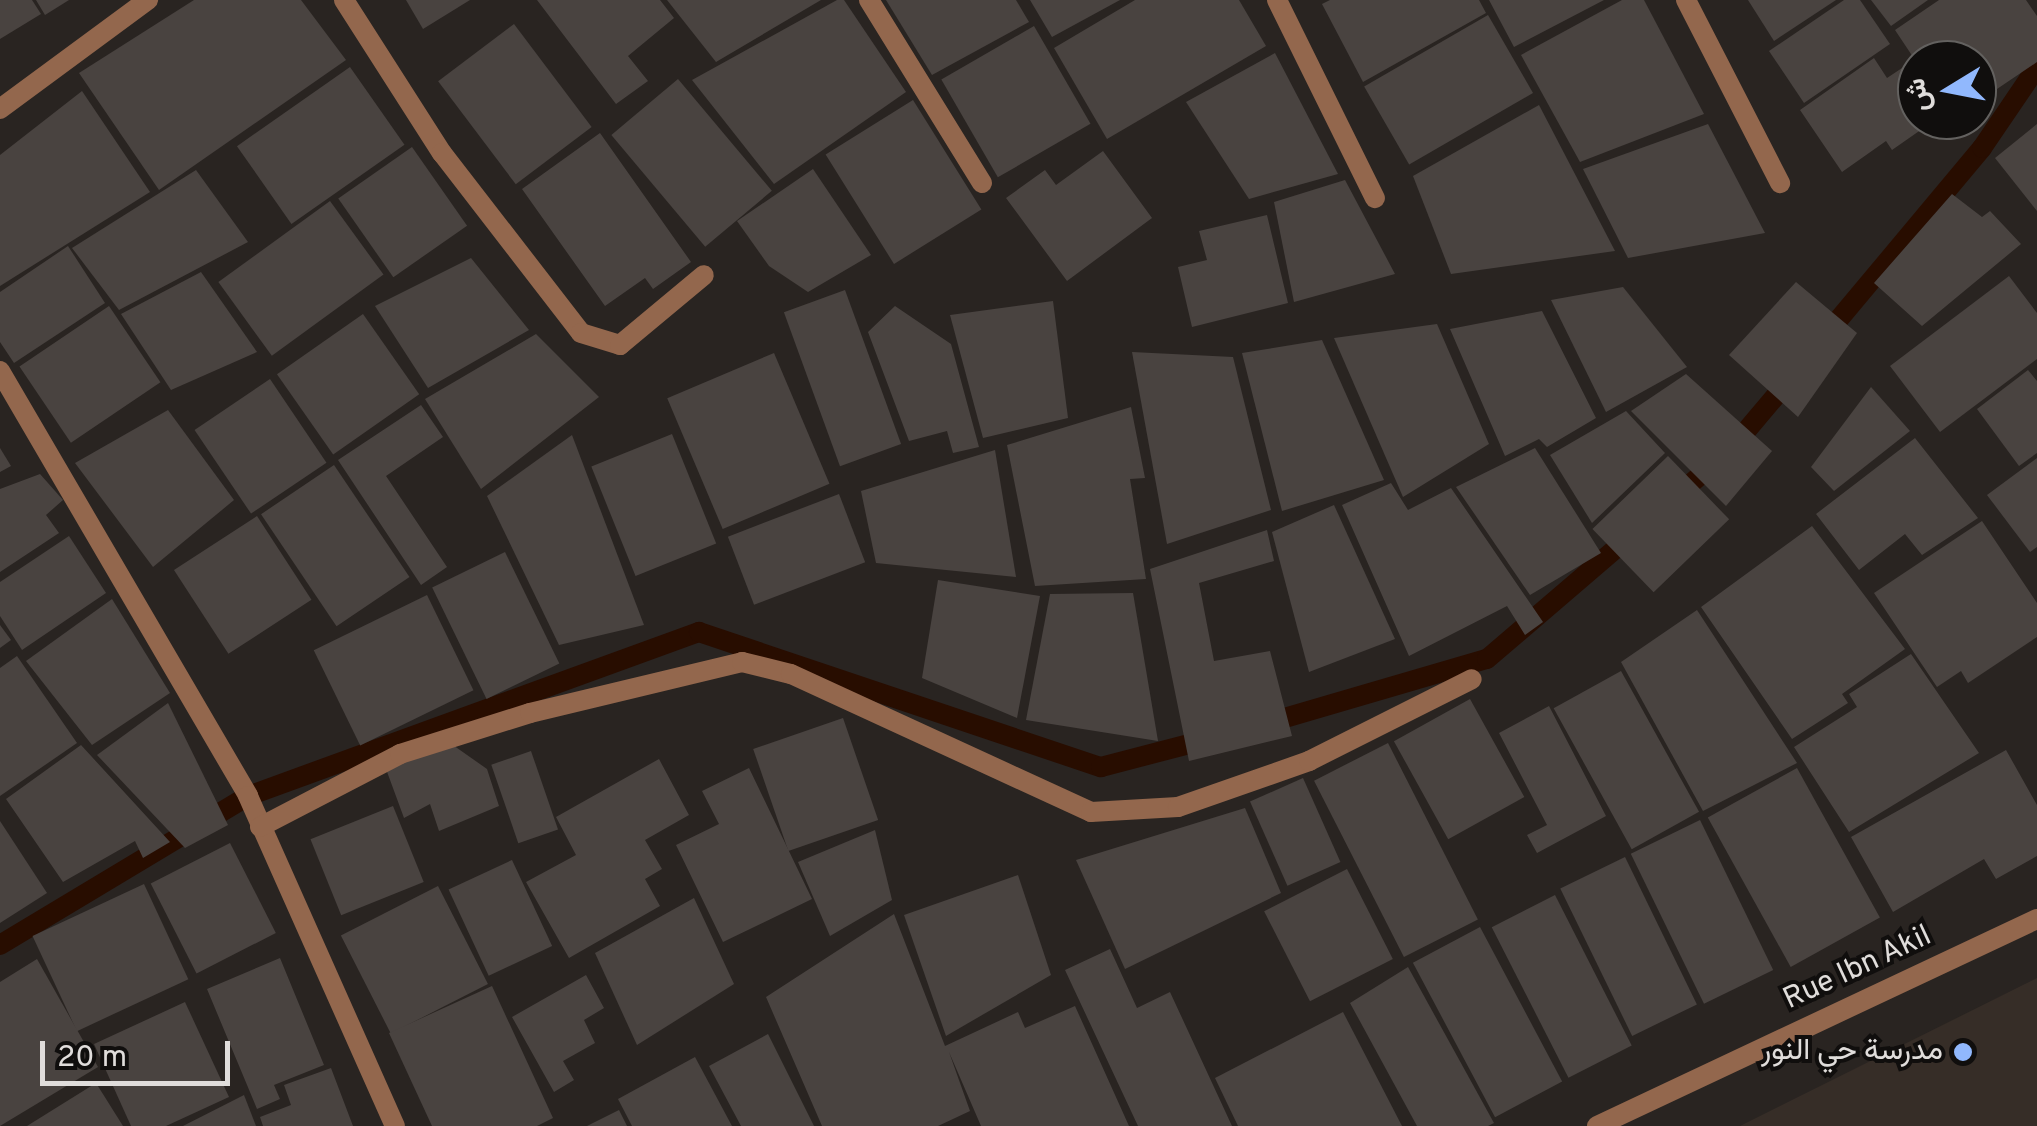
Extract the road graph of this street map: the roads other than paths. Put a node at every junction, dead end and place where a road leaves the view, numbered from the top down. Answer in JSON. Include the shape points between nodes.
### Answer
{"nodes":[{"id":1,"x":148,"y":0,"type":"edge"},
{"id":2,"x":344,"y":0,"type":"edge"},
{"id":3,"x":868,"y":0,"type":"edge"},
{"id":4,"x":1277,"y":0,"type":"edge"},
{"id":5,"x":1686,"y":0,"type":"edge"},
{"id":6,"x":0,"y":110,"type":"edge"},
{"id":7,"x":982,"y":183,"type":"dead end"},
{"id":8,"x":1780,"y":183,"type":"dead end"},
{"id":9,"x":1375,"y":198,"type":"dead end"},
{"id":10,"x":704,"y":275,"type":"dead end"},
{"id":11,"x":0,"y":371,"type":"edge"},
{"id":12,"x":1472,"y":679,"type":"dead end"},
{"id":13,"x":260,"y":827,"type":"junction"},
{"id":14,"x":2037,"y":919,"type":"edge"},
{"id":15,"x":395,"y":1126,"type":"edge"},
{"id":16,"x":1597,"y":1126,"type":"edge"}],
"edges":[{"from":1,"to":6,"type":"street"},
{"from":2,"to":10,"type":"street","via":[[442,153],[580,333],[620,345]]},
{"from":3,"to":7,"type":"street"},
{"from":4,"to":9,"type":"street"},
{"from":5,"to":8,"type":"street"},
{"from":11,"to":13,"type":"street"},
{"from":12,"to":13,"type":"street","via":[[1309,761],[1178,807],[1091,812],[790,674],[742,662],[530,713],[400,754]]},
{"from":13,"to":15,"type":"street"},
{"from":14,"to":16,"type":"street","name":"Rue Ibn Akil"}]}
